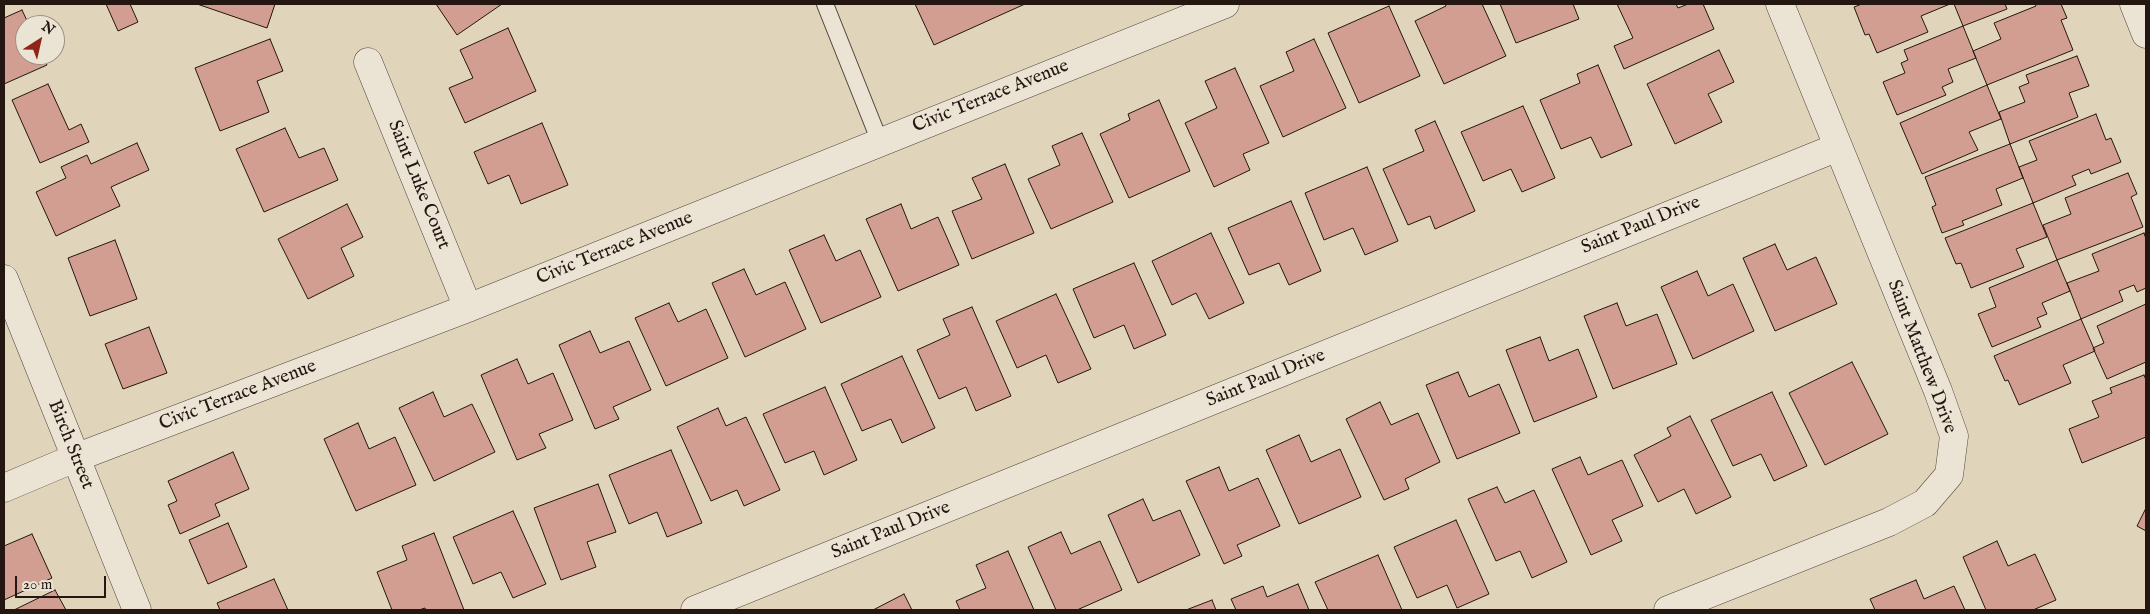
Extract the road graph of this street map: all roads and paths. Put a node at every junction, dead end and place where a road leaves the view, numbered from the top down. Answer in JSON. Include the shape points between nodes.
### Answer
{"nodes":[{"id":1,"x":825,"y":4,"type":"edge"},
{"id":2,"x":1224,"y":4,"type":"edge"},
{"id":3,"x":1780,"y":4,"type":"edge"},
{"id":4,"x":2134,"y":4,"type":"edge"},
{"id":5,"x":2146,"y":34,"type":"edge"},
{"id":6,"x":368,"y":62,"type":"dead end"},
{"id":7,"x":880,"y":142,"type":"junction"},
{"id":8,"x":1838,"y":147,"type":"junction"},
{"id":9,"x":4,"y":279,"type":"edge"},
{"id":10,"x":468,"y":308,"type":"junction"},
{"id":11,"x":75,"y":458,"type":"junction"},
{"id":12,"x":4,"y":488,"type":"edge"},
{"id":13,"x":137,"y":610,"type":"edge"},
{"id":14,"x":695,"y":610,"type":"edge"},
{"id":15,"x":1668,"y":610,"type":"edge"}],
"edges":[{"from":1,"to":7,"type":"lane"},
{"from":2,"to":7,"type":"street","name":"Civic Terrace Avenue"},
{"from":3,"to":8,"type":"street","name":"Saint Matthew Drive"},
{"from":4,"to":5,"type":"street"},
{"from":6,"to":10,"type":"street","name":"Saint Luke Court"},
{"from":7,"to":10,"type":"street","name":"Civic Terrace Avenue"},
{"from":8,"to":14,"type":"street","name":"Saint Paul Drive"},
{"from":8,"to":15,"type":"street","name":"Saint Matthew Drive","via":[[1954,436],[1950,475],[1925,503],[1888,522]]},
{"from":9,"to":11,"type":"street","name":"Birch Street"},
{"from":10,"to":11,"type":"street","name":"Civic Terrace Avenue"},
{"from":11,"to":12,"type":"street","name":"Civic Terrace Avenue"},
{"from":11,"to":13,"type":"street","name":"Birch Street"}]}
